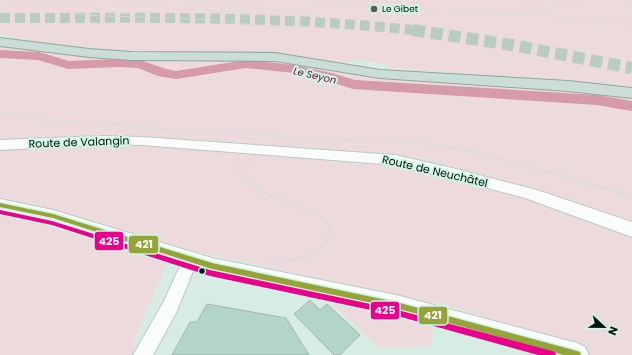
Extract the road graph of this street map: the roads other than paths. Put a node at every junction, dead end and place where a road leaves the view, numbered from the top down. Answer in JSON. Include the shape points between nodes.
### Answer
{"nodes":[{"id":1,"x":0,"y":42,"type":"edge"},
{"id":2,"x":632,"y":92,"type":"edge"},
{"id":3,"x":158,"y":142,"type":"joint"},
{"id":4,"x":0,"y":145,"type":"edge"},
{"id":5,"x":0,"y":205,"type":"edge"},
{"id":6,"x":632,"y":230,"type":"edge"},
{"id":7,"x":190,"y":259,"type":"junction"},
{"id":8,"x":143,"y":355,"type":"edge"},
{"id":9,"x":577,"y":355,"type":"edge"}],
"edges":[{"from":1,"to":2,"type":"highway","via":[[131,56],[275,57],[380,74]]},
{"from":3,"to":4,"type":"main road","name":"Route de Valangin","via":[[104,140]]},
{"from":3,"to":6,"type":"main road","name":"Route de Neuchâtel","via":[[395,160],[531,194]]},
{"from":5,"to":7,"type":"street","via":[[38,212]]},
{"from":7,"to":8,"type":"street","via":[[170,307]]},
{"from":7,"to":9,"type":"street","via":[[282,282],[396,305]]}]}
